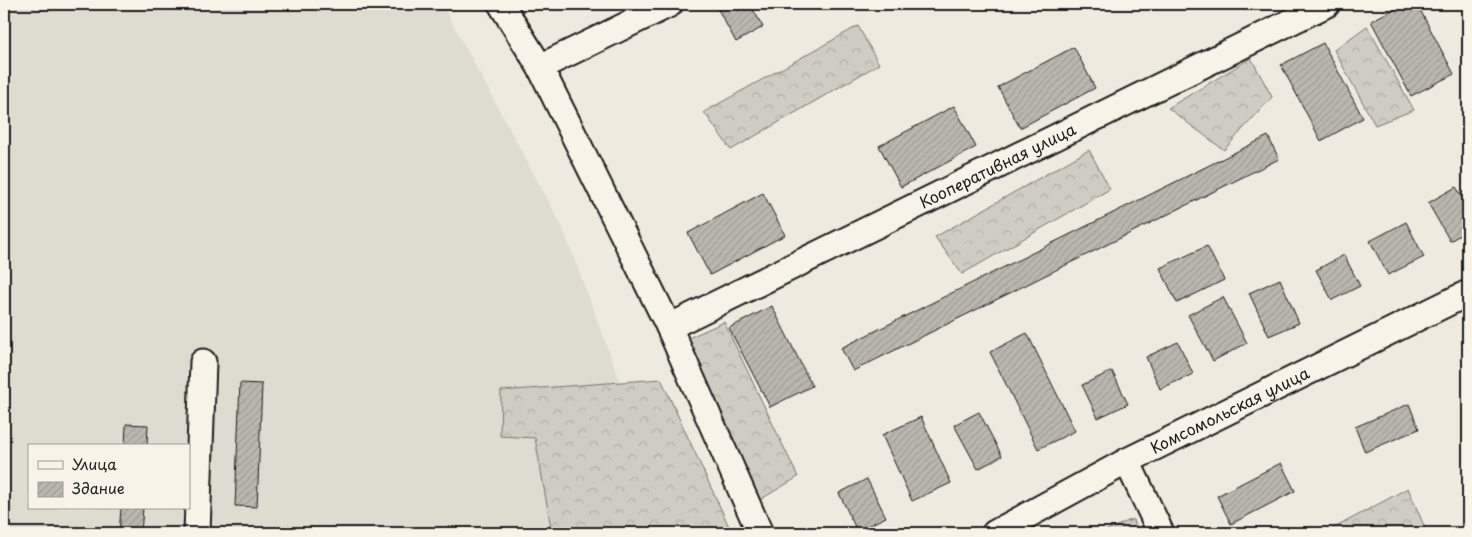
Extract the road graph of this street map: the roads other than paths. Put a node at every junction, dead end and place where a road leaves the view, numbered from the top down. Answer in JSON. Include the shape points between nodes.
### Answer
{"nodes":[{"id":1,"x":501,"y":4,"type":"edge"},
{"id":2,"x":670,"y":4,"type":"edge"},
{"id":3,"x":1327,"y":4,"type":"edge"},
{"id":4,"x":540,"y":67,"type":"junction"},
{"id":5,"x":1468,"y":293,"type":"edge"},
{"id":6,"x":669,"y":327,"type":"junction"},
{"id":7,"x":203,"y":362,"type":"dead end"},
{"id":8,"x":1127,"y":461,"type":"junction"},
{"id":9,"x":197,"y":533,"type":"edge"},
{"id":10,"x":760,"y":533,"type":"edge"},
{"id":11,"x":995,"y":533,"type":"edge"},
{"id":12,"x":1161,"y":533,"type":"edge"}],
"edges":[{"from":1,"to":4,"type":"street"},
{"from":2,"to":4,"type":"street"},
{"from":3,"to":6,"type":"street","name":"Кооперативная улица"},
{"from":4,"to":6,"type":"street"},
{"from":5,"to":8,"type":"street","name":"Комсомольская улица"},
{"from":6,"to":10,"type":"street"},
{"from":7,"to":9,"type":"street"},
{"from":8,"to":11,"type":"street","name":"Комсомольская улица"},
{"from":8,"to":12,"type":"street"}]}
